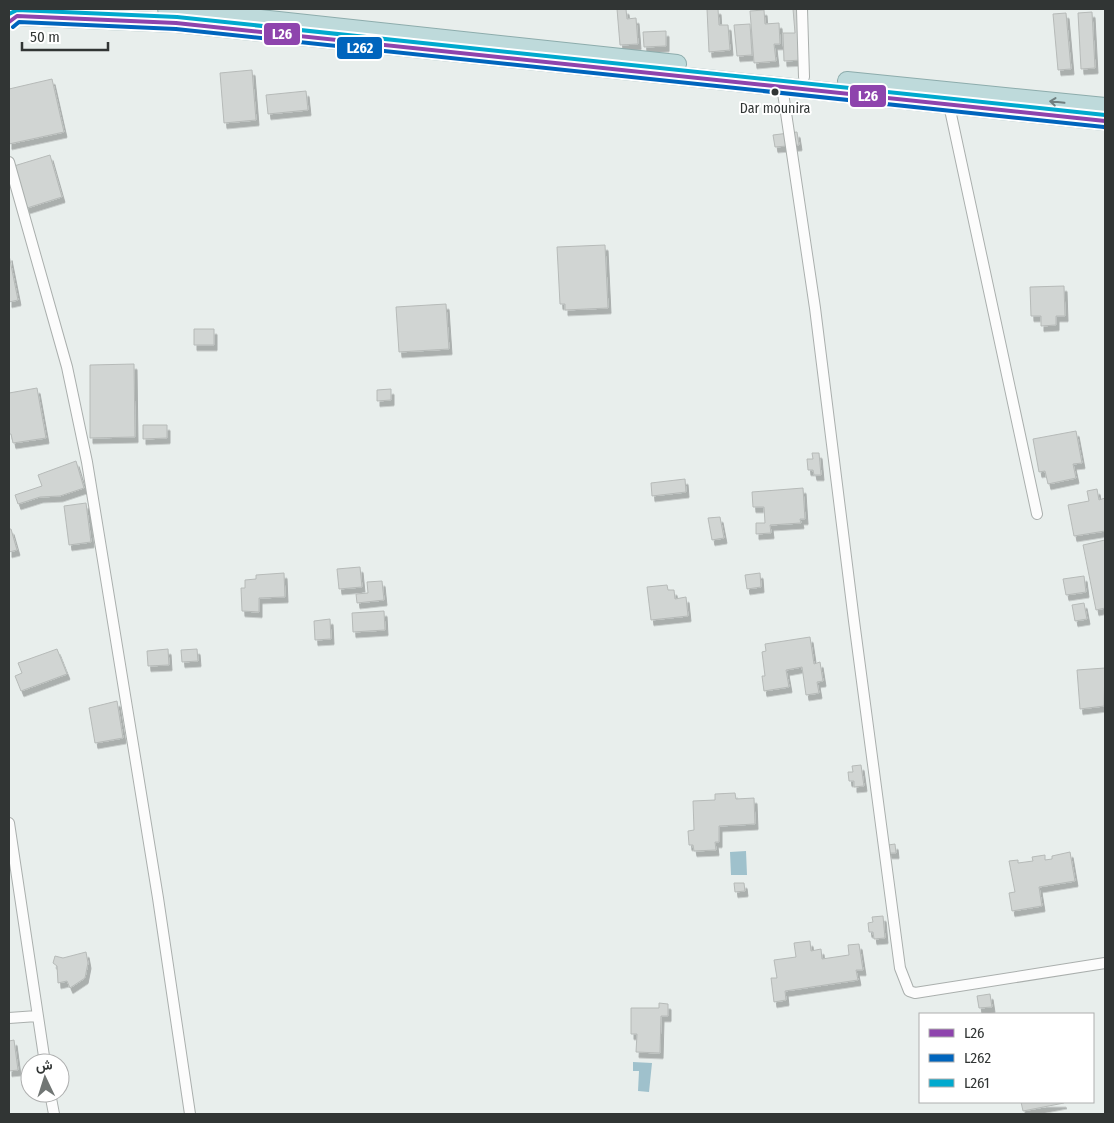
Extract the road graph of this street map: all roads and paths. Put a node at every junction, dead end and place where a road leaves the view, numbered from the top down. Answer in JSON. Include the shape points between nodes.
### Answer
{"nodes":[{"id":1,"x":167,"y":9,"type":"edge"},
{"id":2,"x":802,"y":9,"type":"edge"},
{"id":3,"x":16,"y":16,"type":"edge"},
{"id":4,"x":804,"y":77,"type":"junction"},
{"id":5,"x":782,"y":86,"type":"junction"},
{"id":6,"x":949,"y":105,"type":"junction"},
{"id":7,"x":1105,"y":107,"type":"edge"},
{"id":8,"x":1105,"y":121,"type":"edge"},
{"id":9,"x":9,"y":162,"type":"edge"},
{"id":10,"x":1037,"y":514,"type":"dead end"},
{"id":11,"x":9,"y":823,"type":"edge"},
{"id":12,"x":1105,"y":962,"type":"edge"},
{"id":13,"x":37,"y":1016,"type":"junction"},
{"id":14,"x":9,"y":1018,"type":"edge"},
{"id":15,"x":43,"y":1053,"type":"edge"},
{"id":16,"x":190,"y":1114,"type":"edge"}],
"edges":[{"from":1,"to":4,"type":"highway"},
{"from":2,"to":4,"type":"street"},
{"from":3,"to":5,"type":"highway","via":[[176,24]]},
{"from":7,"to":4,"type":"highway","one_way":true},
{"from":5,"to":6,"type":"highway"},
{"from":5,"to":12,"type":"street","via":[[815,308],[900,968],[906,986],[915,993]]},
{"from":6,"to":8,"type":"highway"},
{"from":6,"to":10,"type":"street"},
{"from":9,"to":16,"type":"street","via":[[67,368],[87,462],[157,888]]},
{"from":11,"to":13,"type":"street"},
{"from":13,"to":14,"type":"street"},
{"from":13,"to":15,"type":"street"}]}
